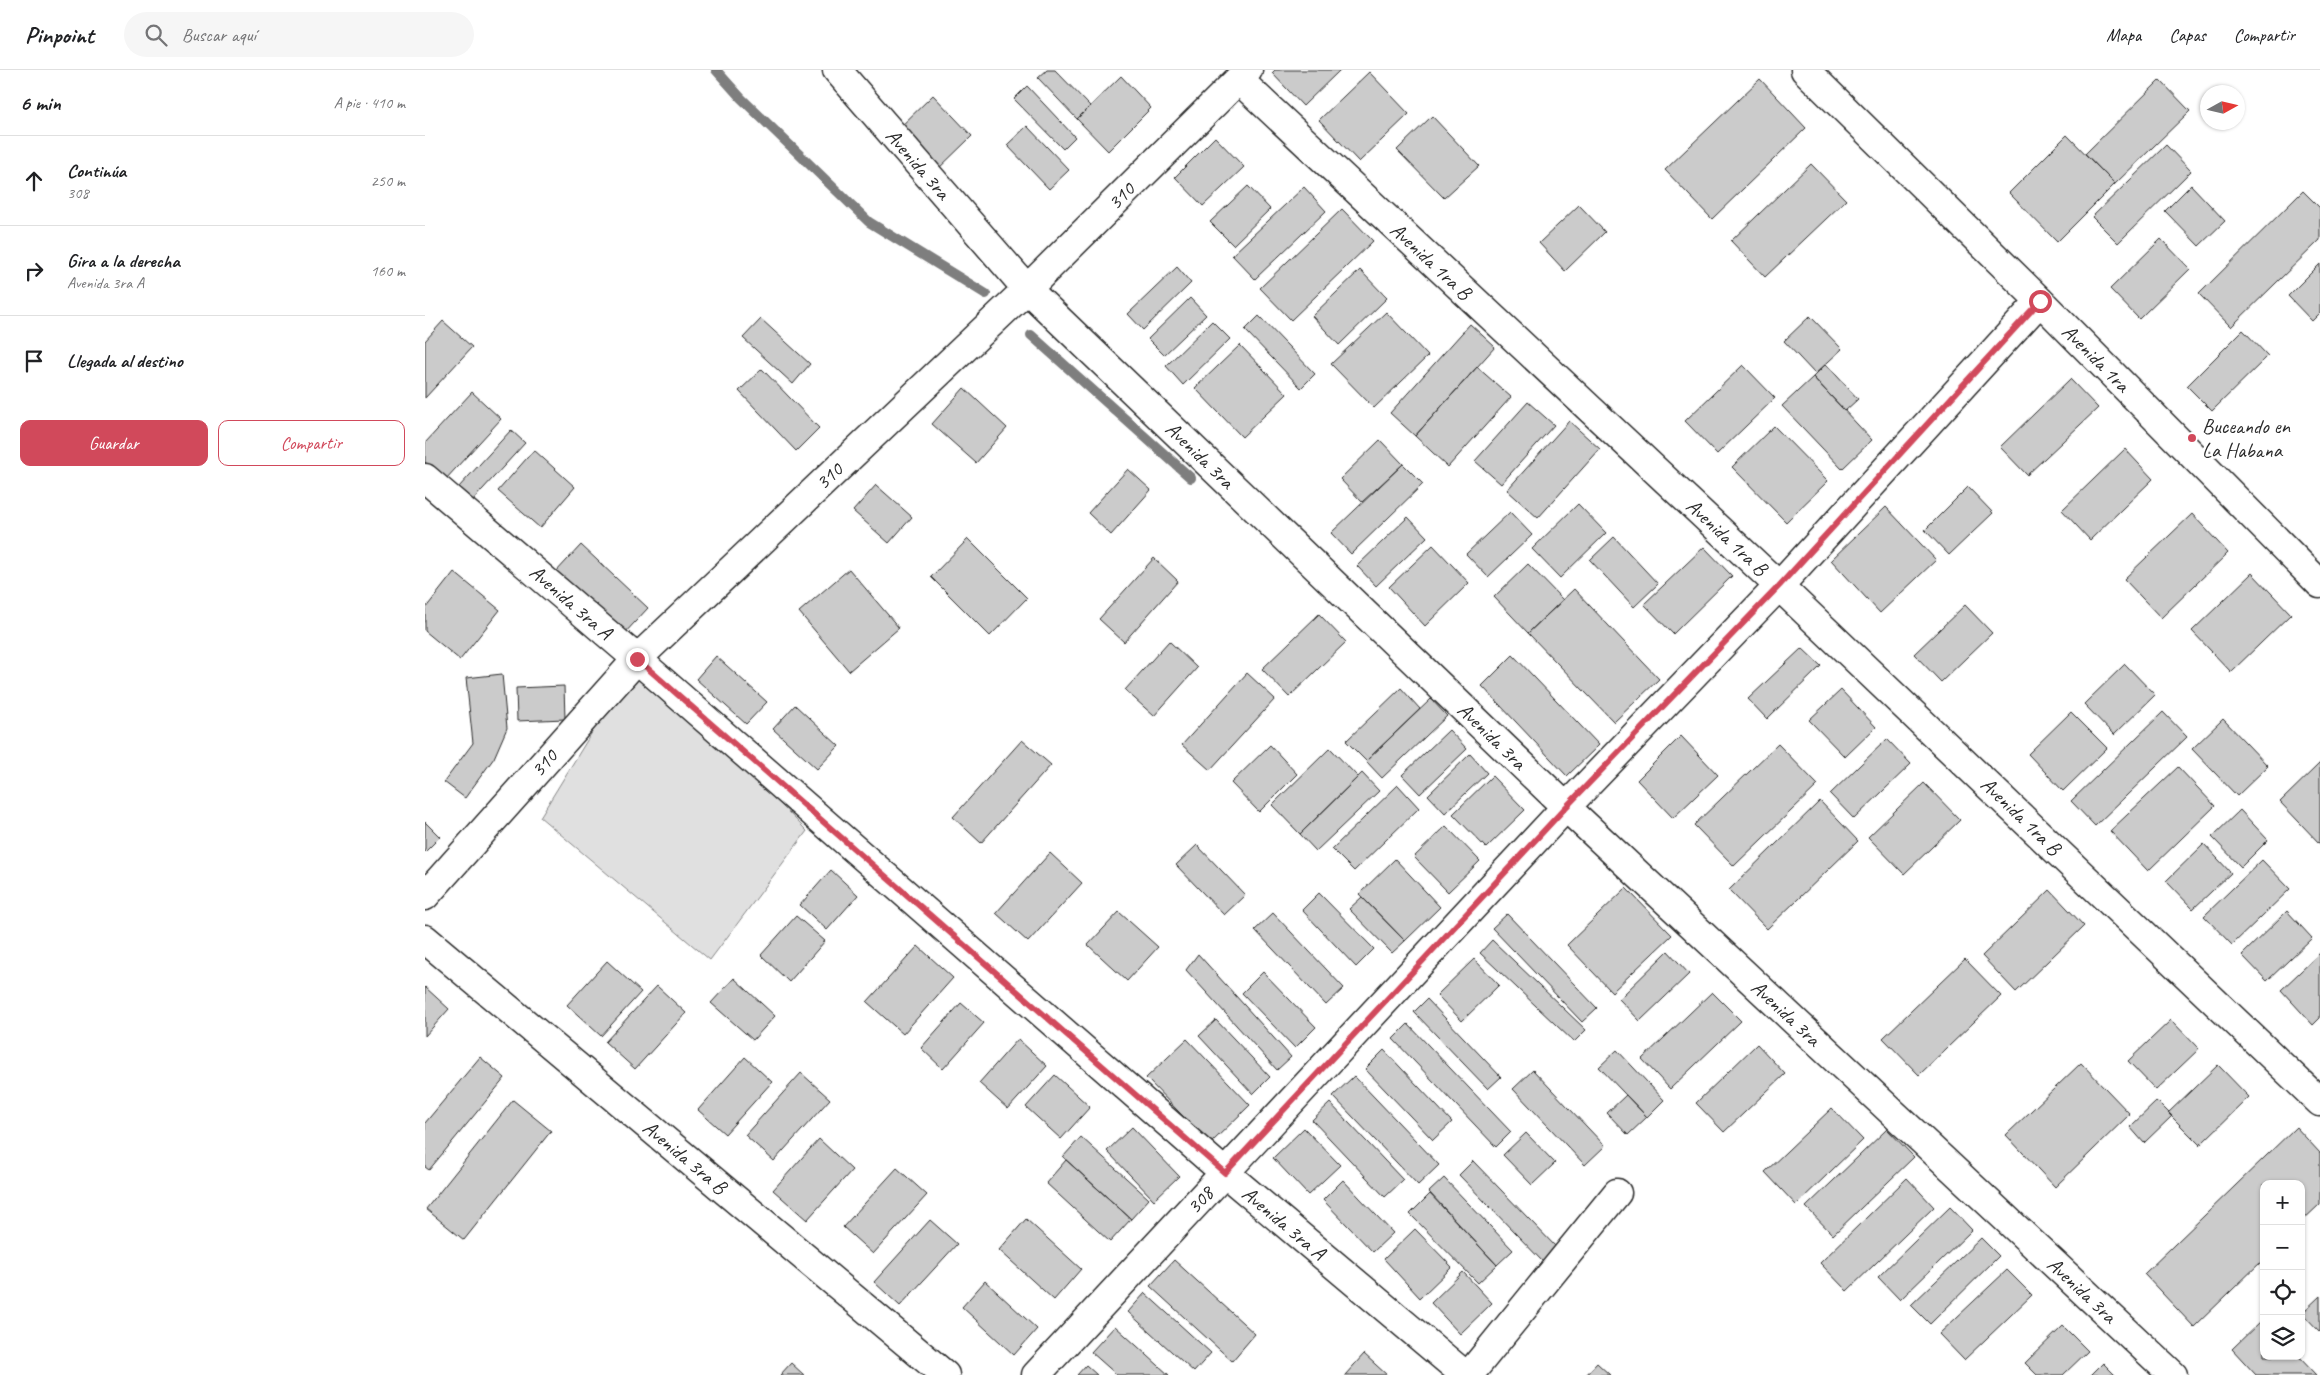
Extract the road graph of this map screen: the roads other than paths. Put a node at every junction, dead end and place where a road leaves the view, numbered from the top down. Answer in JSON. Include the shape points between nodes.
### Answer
{"nodes":[{"id":1,"x":837,"y":70,"type":"edge"},
{"id":2,"x":1805,"y":70,"type":"edge"},
{"id":3,"x":1243,"y":75,"type":"edge"},
{"id":4,"x":1027,"y":289,"type":"junction"},
{"id":5,"x":2040,"y":301,"type":"junction"},
{"id":6,"x":425,"y":478,"type":"edge"},
{"id":7,"x":2320,"y":584,"type":"edge"},
{"id":8,"x":1779,"y":586,"type":"junction"},
{"id":9,"x":637,"y":659,"type":"junction"},
{"id":10,"x":1566,"y":807,"type":"junction"},
{"id":11,"x":425,"y":896,"type":"edge"},
{"id":12,"x":425,"y":939,"type":"edge"},
{"id":13,"x":2320,"y":1102,"type":"edge"},
{"id":14,"x":1225,"y":1173,"type":"junction"},
{"id":15,"x":1617,"y":1193,"type":"dead end"},
{"id":16,"x":945,"y":1375,"type":"edge"},
{"id":17,"x":1035,"y":1375,"type":"edge"},
{"id":18,"x":1465,"y":1375,"type":"edge"},
{"id":19,"x":1469,"y":1375,"type":"edge"},
{"id":20,"x":2173,"y":1375,"type":"edge"}],
"edges":[{"from":1,"to":4,"type":"street","name":"Avenida 3ra"},
{"from":2,"to":5,"type":"street","name":"Avenida 1ra"},
{"from":3,"to":4,"type":"street","name":"310"},
{"from":3,"to":8,"type":"street","name":"Avenida 1ra B"},
{"from":4,"to":9,"type":"street","name":"310"},
{"from":4,"to":10,"type":"street","name":"Avenida 3ra"},
{"from":5,"to":7,"type":"street","name":"Avenida 1ra"},
{"from":5,"to":8,"type":"street","name":"308"},
{"from":6,"to":9,"type":"street","name":"Avenida 3ra A"},
{"from":8,"to":10,"type":"street","name":"308"},
{"from":8,"to":13,"type":"street","name":"Avenida 1ra B"},
{"from":9,"to":11,"type":"street","name":"310"},
{"from":9,"to":14,"type":"street","name":"Avenida 3ra A"},
{"from":10,"to":14,"type":"street","name":"308"},
{"from":10,"to":20,"type":"street","name":"Avenida 3ra"},
{"from":12,"to":16,"type":"street","name":"Avenida 3ra B"},
{"from":14,"to":17,"type":"street","name":"308"},
{"from":14,"to":18,"type":"street","name":"Avenida 3ra A"},
{"from":15,"to":19,"type":"street"}]}
